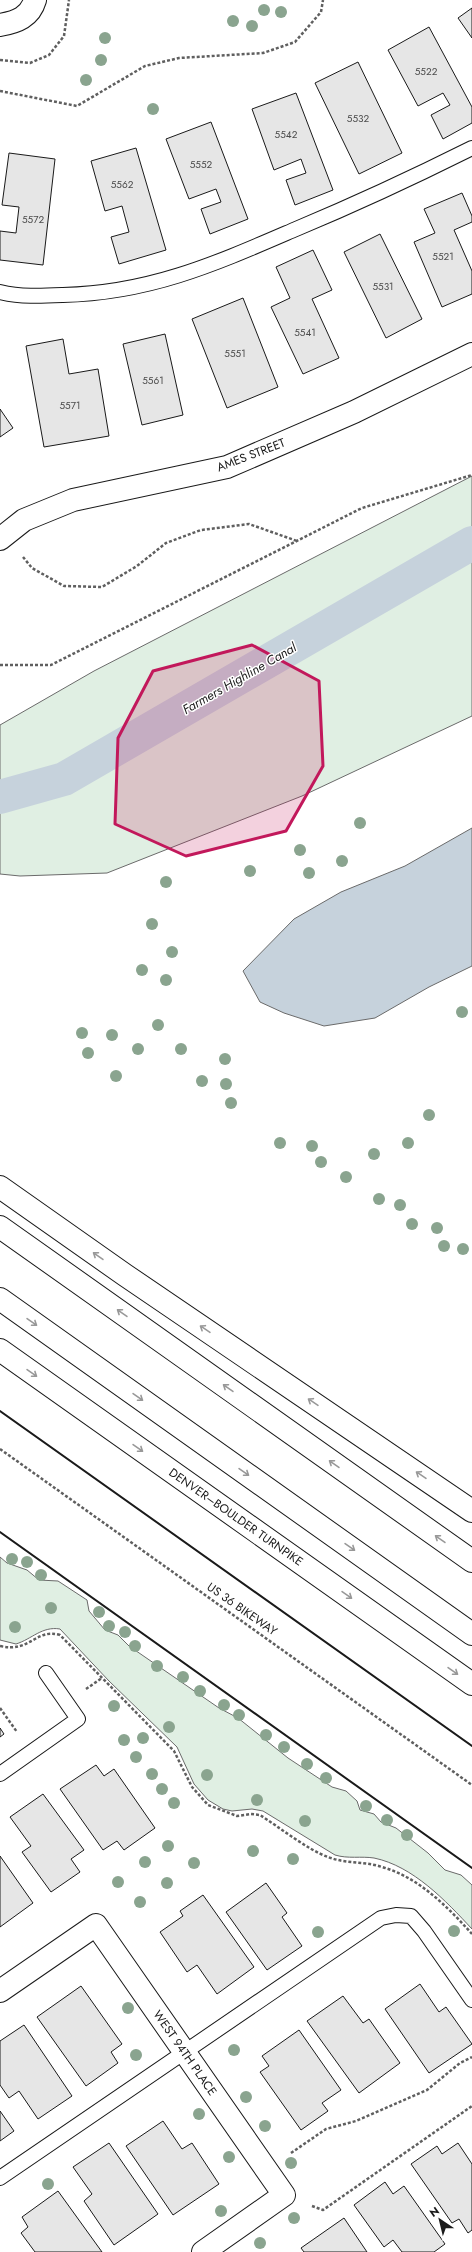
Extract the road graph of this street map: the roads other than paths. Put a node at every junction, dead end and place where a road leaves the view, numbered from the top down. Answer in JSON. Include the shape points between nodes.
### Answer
{"nodes":[{"id":1,"x":35,"y":0,"type":"edge"},
{"id":2,"x":0,"y":25,"type":"edge"},
{"id":3,"x":472,"y":148,"type":"edge"},
{"id":4,"x":0,"y":292,"type":"edge"},
{"id":5,"x":472,"y":354,"type":"edge"},
{"id":6,"x":1,"y":538,"type":"edge"},
{"id":7,"x":0,"y":1187,"type":"edge"},
{"id":8,"x":0,"y":1227,"type":"edge"},
{"id":9,"x":0,"y":1299,"type":"edge"},
{"id":10,"x":0,"y":1350,"type":"edge"},
{"id":11,"x":472,"y":1510,"type":"edge"},
{"id":12,"x":472,"y":1561,"type":"edge"},
{"id":13,"x":472,"y":1634,"type":"edge"},
{"id":14,"x":46,"y":1673,"type":"dead end"},
{"id":15,"x":472,"y":1684,"type":"edge"},
{"id":16,"x":0,"y":1774,"type":"edge"},
{"id":17,"x":0,"y":1991,"type":"edge"},
{"id":18,"x":472,"y":2000,"type":"edge"},
{"id":19,"x":185,"y":2052,"type":"junction"},
{"id":20,"x":0,"y":2178,"type":"edge"},
{"id":21,"x":203,"y":2252,"type":"edge"}],
"edges":[{"from":1,"to":2,"type":"main road","via":[[32,9],[23,18]]},
{"from":3,"to":4,"type":"lane","via":[[388,190],[194,271],[151,284],[92,295],[20,297]]},
{"from":5,"to":6,"type":"main road","name":"AMES STREET","via":[[354,412],[226,467],[74,500],[24,520]]},
{"from":11,"to":7,"type":"main road","one_way":true},
{"from":12,"to":8,"type":"main road","one_way":true},
{"from":9,"to":13,"type":"main road","one_way":true},
{"from":10,"to":15,"type":"main road","name":"DENVER–BOULDER TURNPIKE","one_way":true},
{"from":14,"to":16,"type":"lane","via":[[78,1719]]},
{"from":17,"to":19,"type":"main road","name":"WEST 94TH PLACE","via":[[96,1925]]},
{"from":18,"to":19,"type":"lane","via":[[411,1916],[396,1915],[381,1918]]},
{"from":19,"to":20,"type":"lane"},
{"from":19,"to":21,"type":"main road","name":"WEST 94TH PLACE","via":[[284,2195]]}]}
